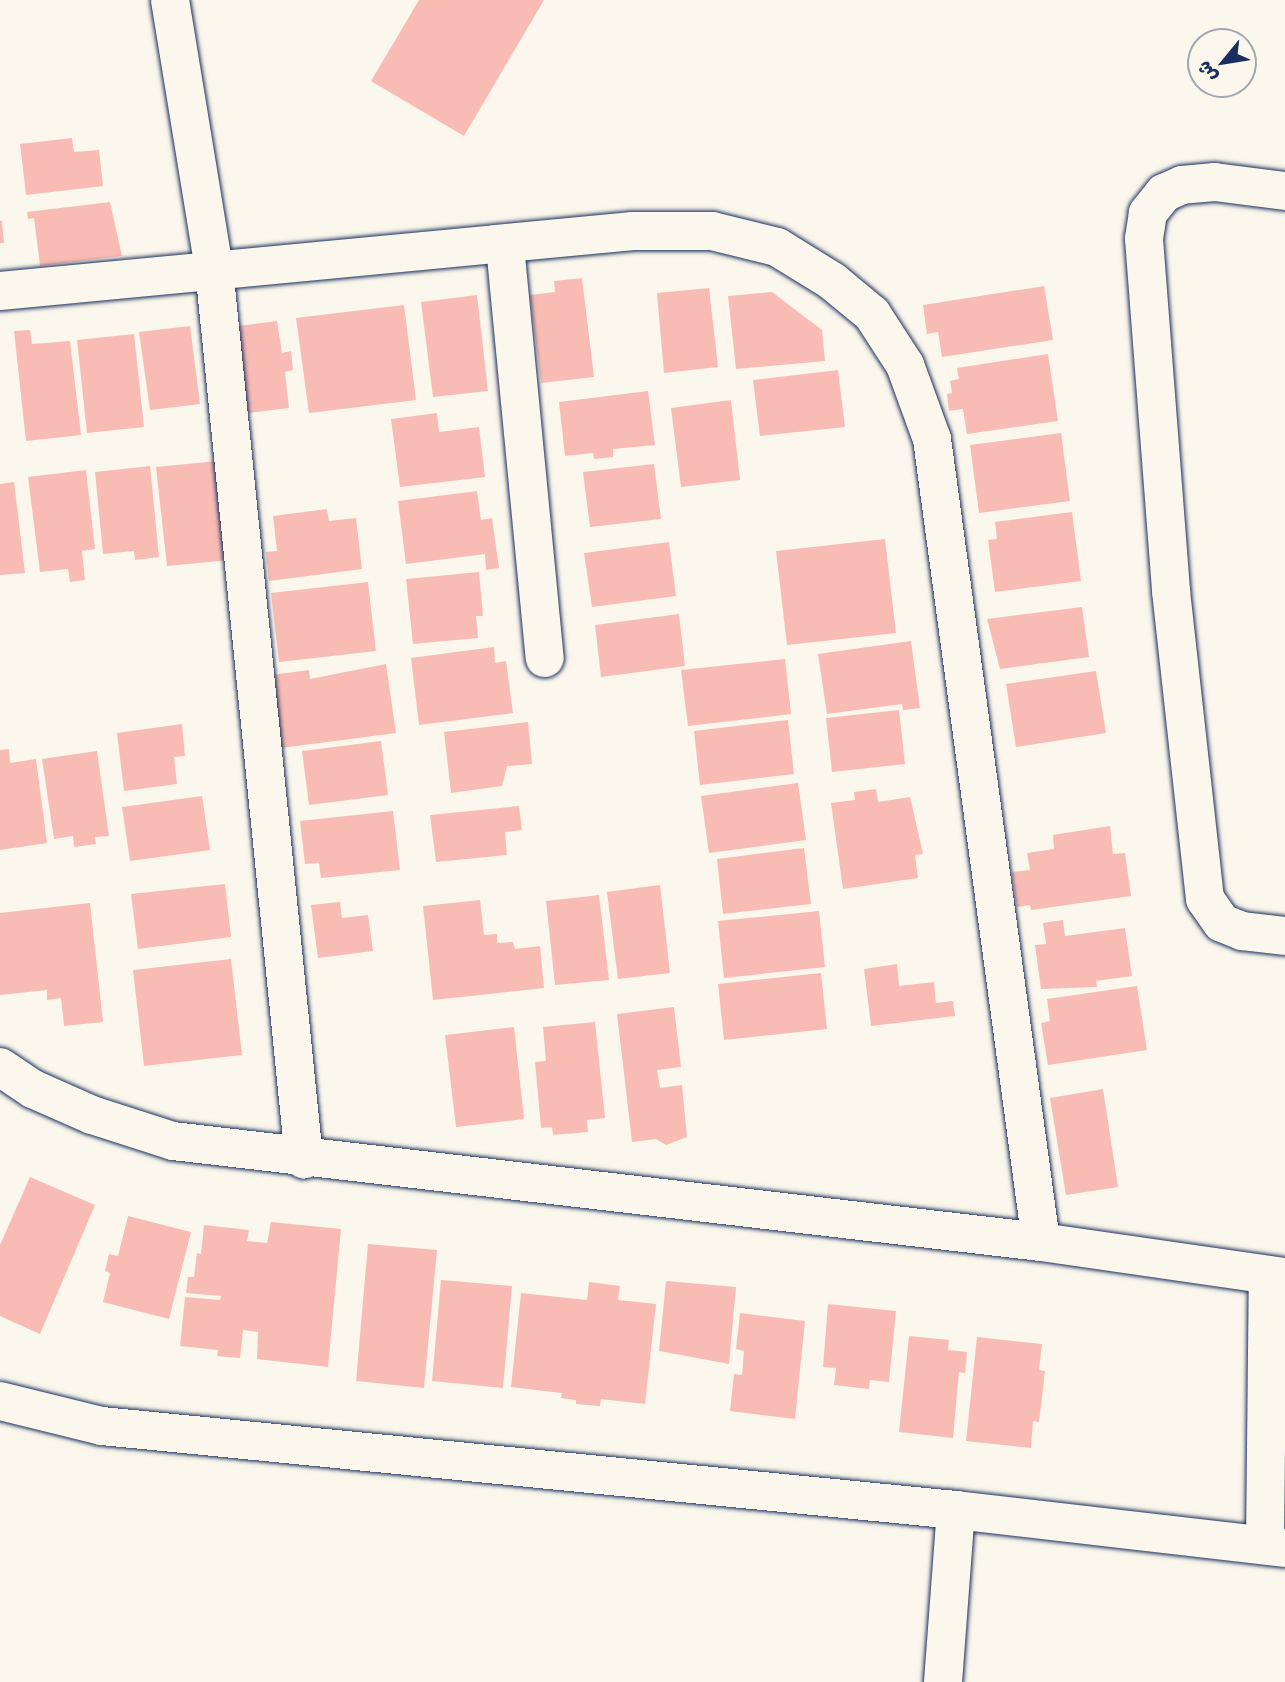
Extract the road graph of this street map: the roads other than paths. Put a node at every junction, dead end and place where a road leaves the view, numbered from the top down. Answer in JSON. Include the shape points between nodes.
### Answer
{"nodes":[{"id":1,"x":170,"y":0,"type":"edge"},
{"id":2,"x":1285,"y":191,"type":"edge"},
{"id":3,"x":505,"y":246,"type":"junction"},
{"id":4,"x":214,"y":268,"type":"junction"},
{"id":5,"x":0,"y":292,"type":"edge"},
{"id":6,"x":545,"y":658,"type":"dead end"},
{"id":7,"x":1285,"y":936,"type":"edge"},
{"id":8,"x":0,"y":1068,"type":"edge"},
{"id":9,"x":304,"y":1158,"type":"junction"},
{"id":10,"x":1041,"y":1242,"type":"junction"},
{"id":11,"x":1276,"y":1277,"type":"edge"},
{"id":12,"x":0,"y":1401,"type":"edge"},
{"id":13,"x":957,"y":1510,"type":"junction"},
{"id":14,"x":1275,"y":1546,"type":"edge"},
{"id":15,"x":943,"y":1682,"type":"edge"}],
"edges":[{"from":1,"to":4,"type":"street"},
{"from":2,"to":7,"type":"street","via":[[1215,182],[1182,185],[1164,193],[1148,213],[1144,239],[1171,591],[1205,899],[1222,923],[1242,931]]},
{"from":3,"to":4,"type":"street"},
{"from":3,"to":6,"type":"street"},
{"from":3,"to":10,"type":"street","via":[[633,232],[712,231],[777,247],[832,281],[872,314],[905,365],[932,439]]},
{"from":4,"to":5,"type":"street"},
{"from":4,"to":9,"type":"street"},
{"from":8,"to":9,"type":"street","via":[[33,1089],[92,1115],[173,1141]]},
{"from":9,"to":10,"type":"street"},
{"from":10,"to":11,"type":"street"},
{"from":11,"to":14,"type":"street"},
{"from":12,"to":13,"type":"street","via":[[102,1426]]},
{"from":13,"to":14,"type":"street"},
{"from":13,"to":15,"type":"street"}]}
